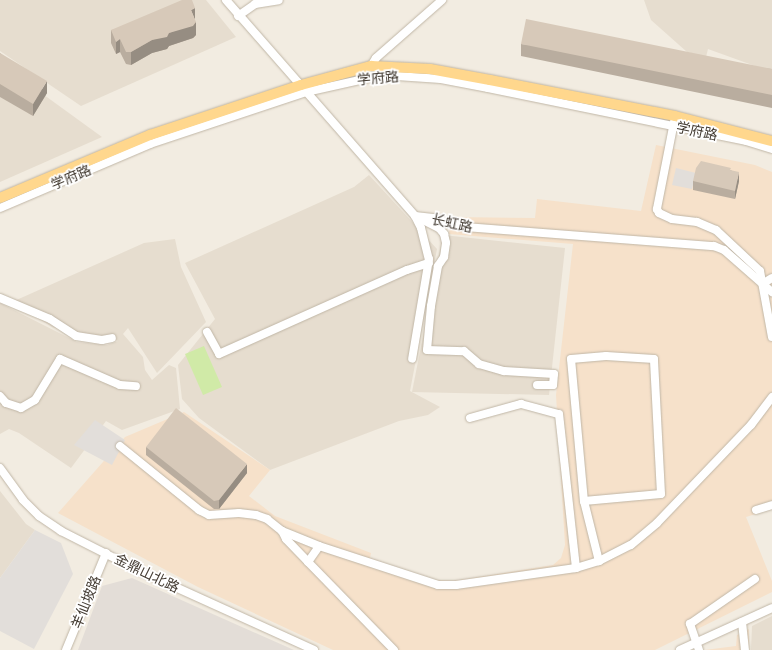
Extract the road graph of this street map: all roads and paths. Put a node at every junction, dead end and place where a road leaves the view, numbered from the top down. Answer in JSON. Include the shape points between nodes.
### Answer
{"nodes":[{"id":1,"x":226,"y":0,"type":"edge"},
{"id":2,"x":279,"y":0,"type":"edge"},
{"id":3,"x":442,"y":0,"type":"edge"},
{"id":4,"x":238,"y":16,"type":"junction"},
{"id":5,"x":371,"y":66,"type":"junction"},
{"id":6,"x":304,"y":89,"type":"junction"},
{"id":7,"x":674,"y":121,"type":"junction"},
{"id":8,"x":772,"y":141,"type":"edge"},
{"id":9,"x":772,"y":149,"type":"edge"},
{"id":10,"x":0,"y":198,"type":"edge"},
{"id":11,"x":0,"y":208,"type":"edge"},
{"id":12,"x":416,"y":216,"type":"junction"},
{"id":13,"x":429,"y":263,"type":"junction"},
{"id":14,"x":772,"y":278,"type":"edge"},
{"id":15,"x":764,"y":283,"type":"junction"},
{"id":16,"x":772,"y":292,"type":"edge"},
{"id":17,"x":0,"y":298,"type":"edge"},
{"id":18,"x":208,"y":332,"type":"dead end"},
{"id":19,"x":772,"y":337,"type":"edge"},
{"id":20,"x":112,"y":338,"type":"dead end"},
{"id":21,"x":412,"y":359,"type":"dead end"},
{"id":22,"x":537,"y":385,"type":"dead end"},
{"id":23,"x":136,"y":386,"type":"dead end"},
{"id":24,"x":0,"y":396,"type":"edge"},
{"id":25,"x":772,"y":396,"type":"edge"},
{"id":26,"x":470,"y":418,"type":"dead end"},
{"id":27,"x":120,"y":446,"type":"dead end"},
{"id":28,"x":0,"y":468,"type":"edge"},
{"id":29,"x":584,"y":501,"type":"junction"},
{"id":30,"x":772,"y":505,"type":"edge"},
{"id":31,"x":756,"y":510,"type":"dead end"},
{"id":32,"x":282,"y":531,"type":"junction"},
{"id":33,"x":319,"y":546,"type":"junction"},
{"id":34,"x":106,"y":553,"type":"junction"},
{"id":35,"x":599,"y":561,"type":"junction"},
{"id":36,"x":308,"y":562,"type":"junction"},
{"id":37,"x":576,"y":568,"type":"junction"},
{"id":38,"x":755,"y":579,"type":"dead end"},
{"id":39,"x":772,"y":608,"type":"edge"},
{"id":40,"x":742,"y":622,"type":"junction"},
{"id":41,"x":698,"y":646,"type":"edge"},
{"id":42,"x":66,"y":650,"type":"edge"},
{"id":43,"x":314,"y":650,"type":"edge"},
{"id":44,"x":394,"y":650,"type":"edge"},
{"id":45,"x":680,"y":650,"type":"edge"},
{"id":46,"x":745,"y":650,"type":"edge"}],
"edges":[{"from":1,"to":4,"type":"street","name":"长虹路"},
{"from":2,"to":4,"type":"street","via":[[255,4]]},
{"from":3,"to":5,"type":"street","via":[[376,58]]},
{"from":4,"to":6,"type":"street","name":"长虹路"},
{"from":5,"to":6,"type":"main road","name":"学府路"},
{"from":5,"to":7,"type":"main road","name":"学府路","via":[[430,69]]},
{"from":6,"to":7,"type":"street","name":"学府路","via":[[382,75],[413,76]]},
{"from":6,"to":10,"type":"main road","name":"学府路","via":[[150,135]]},
{"from":6,"to":11,"type":"street","name":"学府路","via":[[150,144]]},
{"from":6,"to":12,"type":"street","name":"长虹路"},
{"from":7,"to":8,"type":"main road","name":"学府路"},
{"from":7,"to":9,"type":"street","name":"学府路"},
{"from":7,"to":15,"type":"street","via":[[657,209],[659,213],[672,219],[696,222],[716,230],[760,271]]},
{"from":12,"to":13,"type":"street","via":[[428,250]]},
{"from":12,"to":15,"type":"street","name":"长虹路","via":[[465,227],[714,246],[724,250]]},
{"from":12,"to":22,"type":"street","via":[[438,228],[444,234],[446,243],[444,257],[438,266],[432,299],[427,350],[464,351],[479,364],[498,370],[554,374],[553,385]]},
{"from":13,"to":18,"type":"street","via":[[407,270],[219,354]]},
{"from":13,"to":21,"type":"street"},
{"from":14,"to":15,"type":"street"},
{"from":15,"to":16,"type":"street"},
{"from":15,"to":19,"type":"street"},
{"from":17,"to":20,"type":"street","via":[[50,319],[76,336],[102,340]]},
{"from":23,"to":24,"type":"street","via":[[120,385],[60,360],[35,400],[21,408],[6,403]]},
{"from":25,"to":35,"type":"street","via":[[751,425],[657,522],[631,545]]},
{"from":26,"to":37,"type":"street","via":[[521,404],[559,414]]},
{"from":27,"to":32,"type":"street","via":[[199,510],[209,515],[256,515],[267,519]]},
{"from":28,"to":34,"type":"street","name":"金鼎山北路","via":[[39,516],[61,531]]},
{"from":29,"to":29,"type":"street","via":[[661,494],[654,359],[606,356],[571,359]]},
{"from":29,"to":35,"type":"street"},
{"from":30,"to":31,"type":"street"},
{"from":32,"to":33,"type":"street"},
{"from":32,"to":36,"type":"street","via":[[286,539]]},
{"from":33,"to":36,"type":"street"},
{"from":33,"to":37,"type":"street","via":[[438,584],[456,585]]},
{"from":34,"to":42,"type":"street","name":"羊仙坡路"},
{"from":34,"to":43,"type":"street","name":"金鼎山北路"},
{"from":35,"to":37,"type":"street"},
{"from":36,"to":44,"type":"street"},
{"from":38,"to":41,"type":"street","via":[[694,618],[690,628]]},
{"from":39,"to":40,"type":"street"},
{"from":40,"to":41,"type":"street"},
{"from":40,"to":46,"type":"street"},
{"from":41,"to":45,"type":"street"}]}
